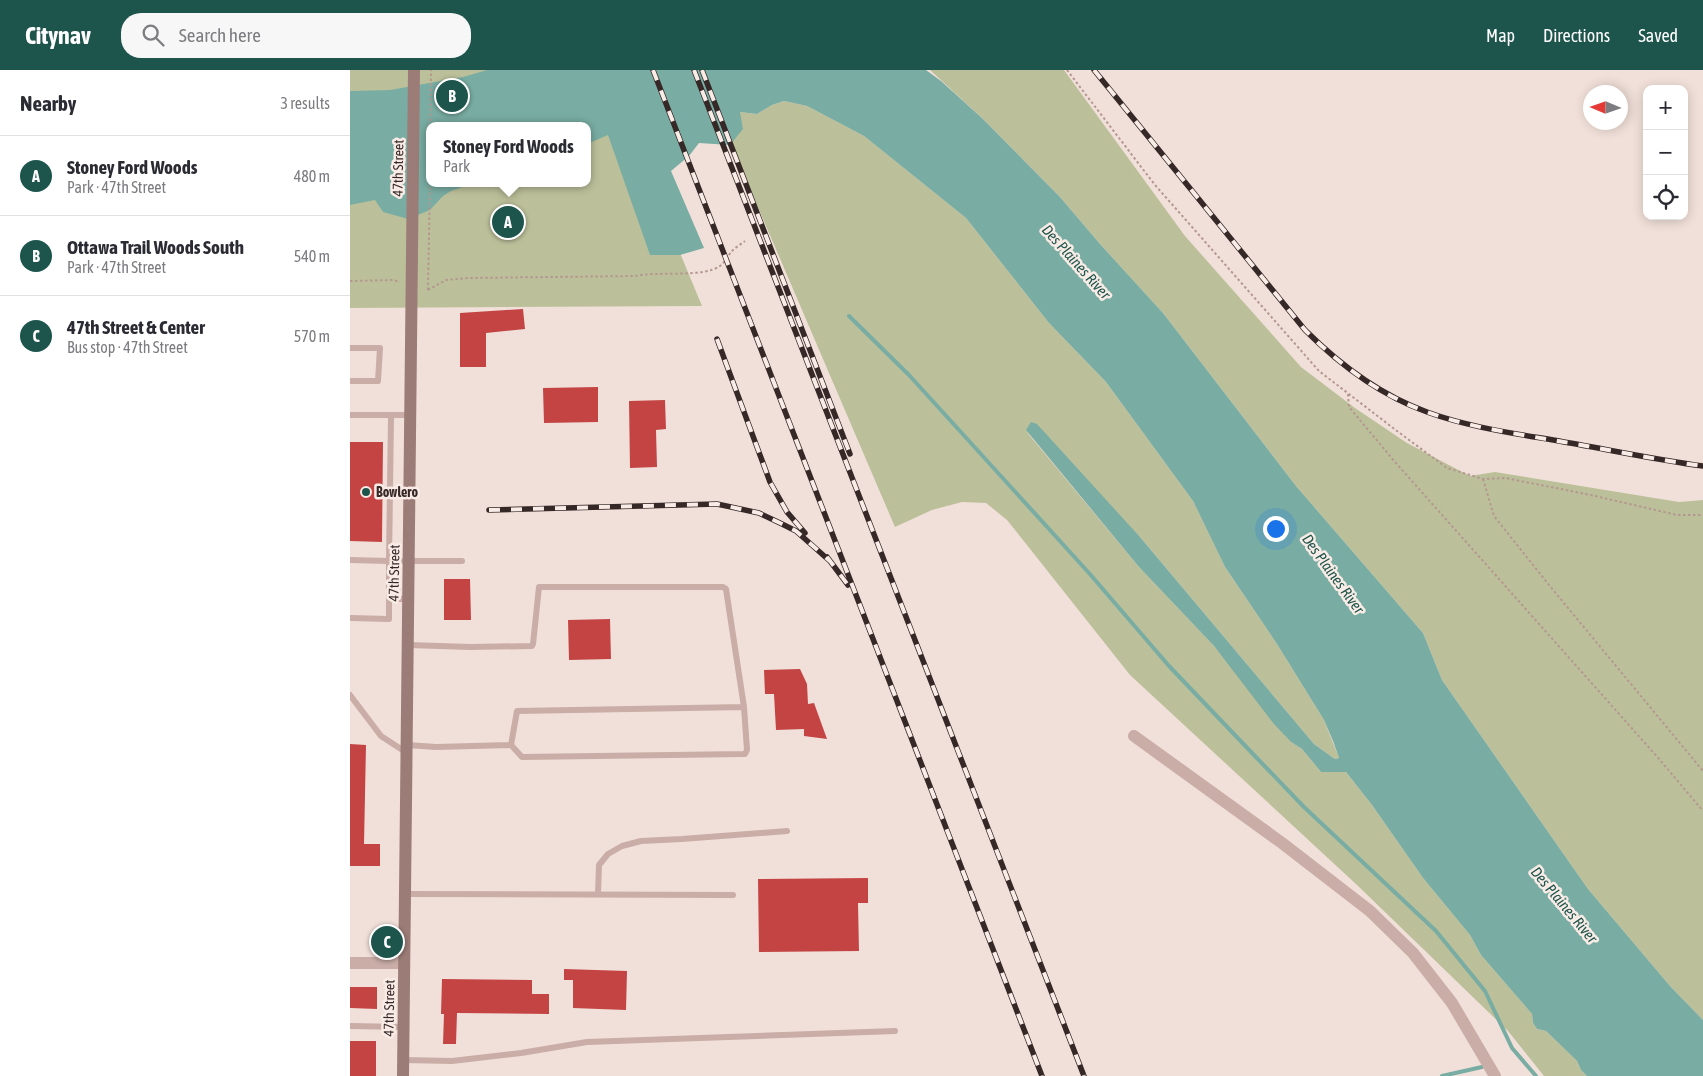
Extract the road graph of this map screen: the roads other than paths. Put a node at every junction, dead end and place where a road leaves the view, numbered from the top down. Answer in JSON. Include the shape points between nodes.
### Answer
{"nodes":[{"id":1,"x":414,"y":70,"type":"edge"},
{"id":2,"x":350,"y":348,"type":"edge"},
{"id":3,"x":350,"y":380,"type":"edge"},
{"id":4,"x":350,"y":415,"type":"edge"},
{"id":5,"x":410,"y":415,"type":"junction"},
{"id":6,"x":391,"y":416,"type":"junction"},
{"id":7,"x":350,"y":560,"type":"edge"},
{"id":8,"x":409,"y":560,"type":"junction"},
{"id":9,"x":389,"y":561,"type":"junction"},
{"id":10,"x":462,"y":561,"type":"dead end"},
{"id":11,"x":408,"y":598,"type":"junction"},
{"id":12,"x":389,"y":599,"type":"junction"},
{"id":13,"x":350,"y":618,"type":"edge"},
{"id":14,"x":408,"y":645,"type":"junction"},
{"id":15,"x":350,"y":695,"type":"edge"},
{"id":16,"x":744,"y":707,"type":"junction"},
{"id":17,"x":1134,"y":736,"type":"dead end"},
{"id":18,"x":511,"y":746,"type":"junction"},
{"id":19,"x":407,"y":749,"type":"junction"},
{"id":20,"x":787,"y":831,"type":"dead end"},
{"id":21,"x":405,"y":894,"type":"junction"},
{"id":22,"x":598,"y":894,"type":"junction"},
{"id":23,"x":733,"y":895,"type":"dead end"},
{"id":24,"x":350,"y":963,"type":"edge"},
{"id":25,"x":404,"y":963,"type":"junction"},
{"id":26,"x":350,"y":1026,"type":"edge"},
{"id":27,"x":404,"y":1026,"type":"junction"},
{"id":28,"x":895,"y":1031,"type":"dead end"},
{"id":29,"x":403,"y":1060,"type":"junction"},
{"id":30,"x":403,"y":1076,"type":"edge"},
{"id":31,"x":1495,"y":1076,"type":"edge"}],
"edges":[{"from":1,"to":5,"type":"main road","name":"47th Street"},
{"from":2,"to":3,"type":"lane","via":[[380,348],[378,381]]},
{"from":4,"to":6,"type":"lane"},
{"from":5,"to":6,"type":"lane"},
{"from":5,"to":8,"type":"main road","name":"47th Street"},
{"from":6,"to":9,"type":"lane"},
{"from":7,"to":9,"type":"lane"},
{"from":8,"to":9,"type":"lane"},
{"from":8,"to":10,"type":"lane"},
{"from":8,"to":11,"type":"main road","name":"47th Street"},
{"from":9,"to":12,"type":"lane"},
{"from":11,"to":12,"type":"lane"},
{"from":11,"to":14,"type":"main road","name":"47th Street"},
{"from":12,"to":13,"type":"lane","via":[[389,619]]},
{"from":14,"to":16,"type":"lane","via":[[532,646],[539,587],[723,587],[726,589]]},
{"from":14,"to":19,"type":"main road","name":"47th Street"},
{"from":15,"to":19,"type":"lane","via":[[381,736]]},
{"from":16,"to":18,"type":"lane","via":[[517,711]]},
{"from":16,"to":18,"type":"lane","via":[[745,754],[522,757]]},
{"from":17,"to":31,"type":"street","via":[[1282,842],[1370,911],[1413,953],[1452,1003]]},
{"from":18,"to":19,"type":"lane"},
{"from":19,"to":21,"type":"main road","name":"47th Street"},
{"from":20,"to":22,"type":"lane","via":[[641,841],[622,846],[608,854],[599,865]]},
{"from":21,"to":22,"type":"lane"},
{"from":21,"to":25,"type":"main road","name":"47th Street"},
{"from":22,"to":23,"type":"lane"},
{"from":24,"to":25,"type":"street"},
{"from":25,"to":27,"type":"main road","name":"47th Street"},
{"from":26,"to":27,"type":"lane"},
{"from":27,"to":29,"type":"main road","name":"47th Street"},
{"from":28,"to":29,"type":"lane","via":[[587,1042],[452,1061]]},
{"from":29,"to":30,"type":"main road","name":"47th Street"}]}
